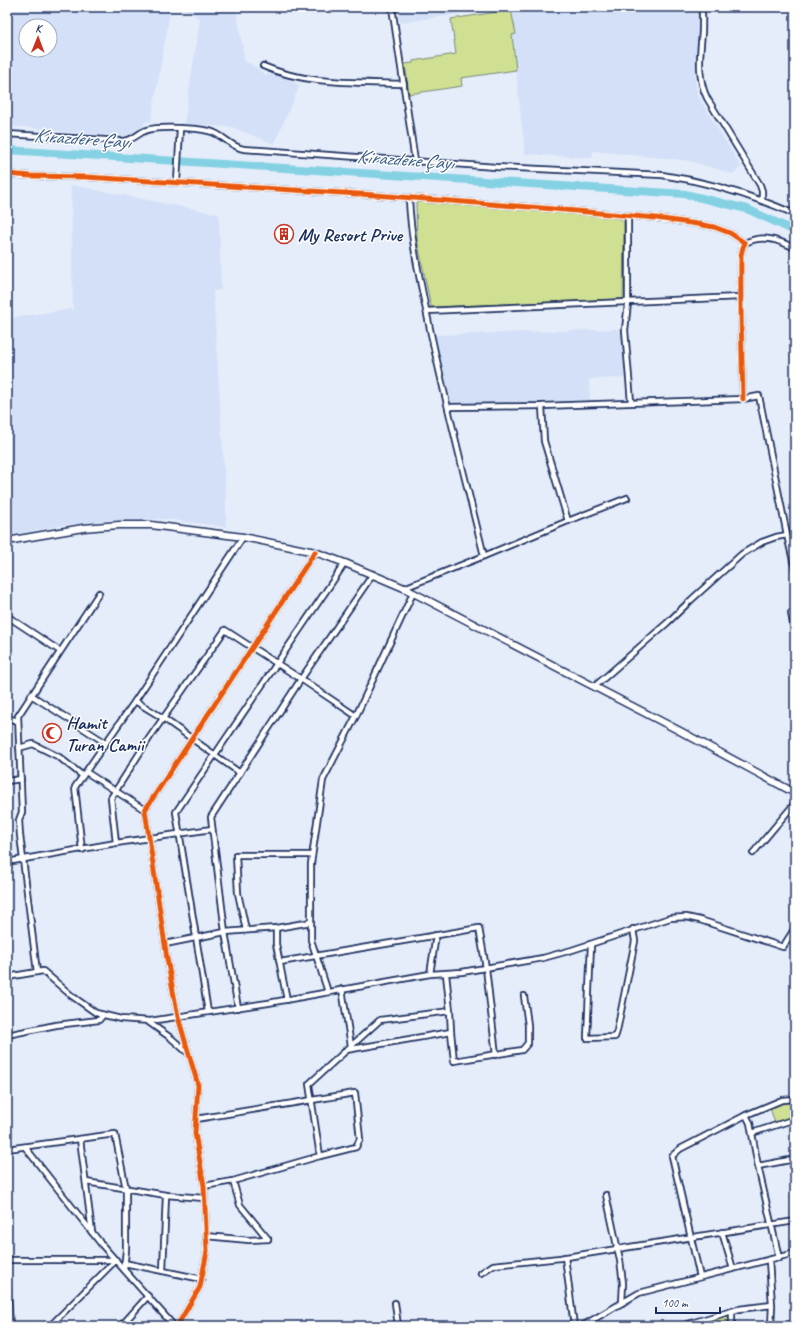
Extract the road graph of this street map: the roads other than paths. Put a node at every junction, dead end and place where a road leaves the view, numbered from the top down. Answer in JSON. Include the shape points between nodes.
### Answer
{"nodes":[{"id":1,"x":392,"y":7,"type":"edge"},
{"id":2,"x":701,"y":7,"type":"edge"},
{"id":3,"x":262,"y":66,"type":"dead end"},
{"id":4,"x":404,"y":84,"type":"junction"},
{"id":5,"x":180,"y":131,"type":"junction"},
{"id":6,"x":7,"y":134,"type":"edge"},
{"id":7,"x":415,"y":160,"type":"junction"},
{"id":8,"x":7,"y":174,"type":"edge"},
{"id":9,"x":178,"y":180,"type":"junction"},
{"id":10,"x":409,"y":199,"type":"junction"},
{"id":11,"x":762,"y":200,"type":"junction"},
{"id":12,"x":795,"y":214,"type":"edge"},
{"id":13,"x":628,"y":216,"type":"junction"},
{"id":14,"x":745,"y":243,"type":"junction"},
{"id":15,"x":795,"y":248,"type":"edge"},
{"id":16,"x":740,"y":297,"type":"junction"},
{"id":17,"x":628,"y":303,"type":"junction"},
{"id":18,"x":426,"y":311,"type":"junction"},
{"id":19,"x":742,"y":399,"type":"junction"},
{"id":20,"x":631,"y":402,"type":"junction"},
{"id":21,"x":542,"y":406,"type":"junction"},
{"id":22,"x":448,"y":407,"type":"junction"},
{"id":23,"x":627,"y":498,"type":"dead end"},
{"id":24,"x":568,"y":520,"type":"junction"},
{"id":25,"x":787,"y":535,"type":"junction"},
{"id":26,"x":243,"y":537,"type":"junction"},
{"id":27,"x":7,"y":541,"type":"edge"},
{"id":28,"x":315,"y":552,"type":"junction"},
{"id":29,"x":484,"y":556,"type":"junction"},
{"id":30,"x":345,"y":563,"type":"junction"},
{"id":31,"x":795,"y":569,"type":"edge"},
{"id":32,"x":373,"y":574,"type":"junction"},
{"id":33,"x":404,"y":588,"type":"junction"},
{"id":34,"x":99,"y":593,"type":"dead end"},
{"id":35,"x":413,"y":593,"type":"junction"},
{"id":36,"x":795,"y":612,"type":"edge"},
{"id":37,"x":7,"y":616,"type":"edge"},
{"id":38,"x":795,"y":634,"type":"edge"},
{"id":39,"x":252,"y":647,"type":"junction"},
{"id":40,"x":60,"y":651,"type":"junction"},
{"id":41,"x":276,"y":664,"type":"junction"},
{"id":42,"x":301,"y":679,"type":"junction"},
{"id":43,"x":594,"y":687,"type":"junction"},
{"id":44,"x":31,"y":695,"type":"junction"},
{"id":45,"x":135,"y":701,"type":"junction"},
{"id":46,"x":356,"y":716,"type":"junction"},
{"id":47,"x":7,"y":718,"type":"edge"},
{"id":48,"x":163,"y":718,"type":"junction"},
{"id":49,"x":18,"y":721,"type":"junction"},
{"id":50,"x":192,"y":739,"type":"junction"},
{"id":51,"x":106,"y":743,"type":"junction"},
{"id":52,"x":19,"y":748,"type":"junction"},
{"id":53,"x":215,"y":755,"type":"junction"},
{"id":54,"x":240,"y":773,"type":"junction"},
{"id":55,"x":84,"y":774,"type":"junction"},
{"id":56,"x":21,"y":779,"type":"junction"},
{"id":57,"x":7,"y":781,"type":"edge"},
{"id":58,"x":115,"y":791,"type":"junction"},
{"id":59,"x":795,"y":793,"type":"edge"},
{"id":60,"x":795,"y":803,"type":"edge"},
{"id":61,"x":145,"y":810,"type":"junction"},
{"id":62,"x":212,"y":829,"type":"junction"},
{"id":63,"x":180,"y":834,"type":"junction"},
{"id":64,"x":150,"y":838,"type":"junction"},
{"id":65,"x":116,"y":843,"type":"junction"},
{"id":66,"x":82,"y":850,"type":"junction"},
{"id":67,"x":753,"y":853,"type":"dead end"},
{"id":68,"x":312,"y":855,"type":"junction"},
{"id":69,"x":23,"y":860,"type":"junction"},
{"id":70,"x":7,"y":862,"type":"edge"},
{"id":71,"x":311,"y":922,"type":"junction"},
{"id":72,"x":276,"y":928,"type":"junction"},
{"id":73,"x":633,"y":929,"type":"junction"},
{"id":74,"x":795,"y":929,"type":"edge"},
{"id":75,"x":246,"y":930,"type":"junction"},
{"id":76,"x":225,"y":932,"type":"junction"},
{"id":77,"x":436,"y":935,"type":"junction"},
{"id":78,"x":196,"y":938,"type":"junction"},
{"id":79,"x":165,"y":944,"type":"junction"},
{"id":80,"x":591,"y":944,"type":"junction"},
{"id":81,"x":316,"y":955,"type":"junction"},
{"id":82,"x":280,"y":962,"type":"junction"},
{"id":83,"x":486,"y":968,"type":"junction"},
{"id":84,"x":37,"y":972,"type":"junction"},
{"id":85,"x":430,"y":974,"type":"junction"},
{"id":86,"x":446,"y":974,"type":"junction"},
{"id":87,"x":7,"y":977,"type":"edge"},
{"id":88,"x":342,"y":989,"type":"junction"},
{"id":89,"x":328,"y":992,"type":"junction"},
{"id":90,"x":524,"y":996,"type":"dead end"},
{"id":91,"x":287,"y":1000,"type":"junction"},
{"id":92,"x":238,"y":1008,"type":"junction"},
{"id":93,"x":450,"y":1011,"type":"junction"},
{"id":94,"x":208,"y":1012,"type":"junction"},
{"id":95,"x":103,"y":1015,"type":"junction"},
{"id":96,"x":178,"y":1017,"type":"junction"},
{"id":97,"x":147,"y":1021,"type":"junction"},
{"id":98,"x":451,"y":1032,"type":"junction"},
{"id":99,"x":7,"y":1035,"type":"edge"},
{"id":100,"x":351,"y":1046,"type":"junction"},
{"id":101,"x":345,"y":1051,"type":"junction"},
{"id":102,"x":189,"y":1054,"type":"junction"},
{"id":103,"x":496,"y":1054,"type":"junction"},
{"id":104,"x":312,"y":1099,"type":"junction"},
{"id":105,"x":795,"y":1099,"type":"edge"},
{"id":106,"x":746,"y":1115,"type":"junction"},
{"id":107,"x":196,"y":1119,"type":"junction"},
{"id":108,"x":795,"y":1119,"type":"edge"},
{"id":109,"x":752,"y":1133,"type":"junction"},
{"id":110,"x":80,"y":1139,"type":"junction"},
{"id":111,"x":25,"y":1147,"type":"junction"},
{"id":112,"x":7,"y":1149,"type":"edge"},
{"id":113,"x":320,"y":1156,"type":"junction"},
{"id":114,"x":795,"y":1159,"type":"edge"},
{"id":115,"x":758,"y":1166,"type":"junction"},
{"id":116,"x":233,"y":1181,"type":"junction"},
{"id":117,"x":86,"y":1182,"type":"junction"},
{"id":118,"x":204,"y":1186,"type":"junction"},
{"id":119,"x":126,"y":1189,"type":"junction"},
{"id":120,"x":166,"y":1195,"type":"junction"},
{"id":121,"x":606,"y":1195,"type":"dead end"},
{"id":122,"x":204,"y":1198,"type":"junction"},
{"id":123,"x":795,"y":1221,"type":"edge"},
{"id":124,"x":772,"y":1224,"type":"junction"},
{"id":125,"x":722,"y":1232,"type":"junction"},
{"id":126,"x":92,"y":1234,"type":"junction"},
{"id":127,"x":206,"y":1236,"type":"junction"},
{"id":128,"x":690,"y":1237,"type":"junction"},
{"id":129,"x":617,"y":1249,"type":"junction"},
{"id":130,"x":795,"y":1253,"type":"edge"},
{"id":131,"x":565,"y":1257,"type":"junction"},
{"id":132,"x":779,"y":1258,"type":"junction"},
{"id":133,"x":7,"y":1260,"type":"edge"},
{"id":134,"x":116,"y":1260,"type":"junction"},
{"id":135,"x":769,"y":1260,"type":"junction"},
{"id":136,"x":124,"y":1266,"type":"junction"},
{"id":137,"x":733,"y":1269,"type":"junction"},
{"id":138,"x":163,"y":1271,"type":"junction"},
{"id":139,"x":481,"y":1273,"type":"dead end"},
{"id":140,"x":700,"y":1277,"type":"junction"},
{"id":141,"x":202,"y":1279,"type":"junction"},
{"id":142,"x":7,"y":1285,"type":"edge"},
{"id":143,"x":7,"y":1295,"type":"edge"},
{"id":144,"x":148,"y":1296,"type":"junction"},
{"id":145,"x":395,"y":1303,"type":"dead end"},
{"id":146,"x":622,"y":1303,"type":"junction"},
{"id":147,"x":772,"y":1305,"type":"junction"},
{"id":148,"x":732,"y":1311,"type":"junction"},
{"id":149,"x":771,"y":1325,"type":"edge"},
{"id":150,"x":795,"y":1325,"type":"edge"},
{"id":151,"x":10,"y":1326,"type":"edge"},
{"id":152,"x":50,"y":1326,"type":"edge"},
{"id":153,"x":121,"y":1326,"type":"edge"},
{"id":154,"x":176,"y":1326,"type":"edge"},
{"id":155,"x":398,"y":1326,"type":"edge"},
{"id":156,"x":574,"y":1326,"type":"edge"},
{"id":157,"x":583,"y":1326,"type":"edge"},
{"id":158,"x":680,"y":1326,"type":"edge"},
{"id":159,"x":732,"y":1326,"type":"edge"}],
"edges":[{"from":1,"to":4,"type":"street"},
{"from":2,"to":11,"type":"street","via":[[702,86],[760,185]]},
{"from":3,"to":4,"type":"street","via":[[305,79]]},
{"from":4,"to":7,"type":"street"},
{"from":5,"to":6,"type":"street","via":[[159,128],[148,130],[127,141]]},
{"from":5,"to":7,"type":"street","via":[[199,129],[214,132],[234,146],[244,149]]},
{"from":5,"to":9,"type":"street"},
{"from":7,"to":11,"type":"street","via":[[496,167],[662,175],[726,188]]},
{"from":8,"to":9,"type":"street"},
{"from":9,"to":10,"type":"street"},
{"from":10,"to":13,"type":"street"},
{"from":10,"to":18,"type":"street"},
{"from":11,"to":12,"type":"street"},
{"from":13,"to":14,"type":"street","via":[[714,227],[730,233]]},
{"from":13,"to":17,"type":"street"},
{"from":14,"to":15,"type":"street","via":[[763,237]]},
{"from":14,"to":16,"type":"street","via":[[741,255]]},
{"from":16,"to":17,"type":"street"},
{"from":16,"to":19,"type":"street"},
{"from":17,"to":18,"type":"street"},
{"from":17,"to":20,"type":"street","via":[[625,344]]},
{"from":18,"to":22,"type":"street"},
{"from":19,"to":20,"type":"street"},
{"from":19,"to":25,"type":"street","via":[[759,396]]},
{"from":20,"to":21,"type":"street"},
{"from":21,"to":22,"type":"street"},
{"from":21,"to":24,"type":"street","via":[[544,441]]},
{"from":22,"to":29,"type":"street"},
{"from":23,"to":24,"type":"street"},
{"from":24,"to":29,"type":"street"},
{"from":25,"to":31,"type":"street"},
{"from":25,"to":43,"type":"street","via":[[762,542],[742,554]]},
{"from":26,"to":27,"type":"main road","via":[[151,525],[119,525],[83,528]]},
{"from":26,"to":28,"type":"main road"},
{"from":26,"to":45,"type":"street"},
{"from":28,"to":30,"type":"main road"},
{"from":28,"to":39,"type":"street"},
{"from":29,"to":33,"type":"street"},
{"from":30,"to":32,"type":"main road"},
{"from":30,"to":41,"type":"street"},
{"from":32,"to":33,"type":"main road"},
{"from":32,"to":42,"type":"street"},
{"from":33,"to":35,"type":"main road"},
{"from":34,"to":40,"type":"street"},
{"from":35,"to":43,"type":"main road"},
{"from":35,"to":46,"type":"street"},
{"from":36,"to":38,"type":"street","via":[[790,613]]},
{"from":37,"to":40,"type":"street"},
{"from":39,"to":41,"type":"street"},
{"from":39,"to":48,"type":"street","via":[[225,630]]},
{"from":39,"to":50,"type":"street"},
{"from":40,"to":44,"type":"street"},
{"from":41,"to":42,"type":"street"},
{"from":41,"to":53,"type":"street"},
{"from":42,"to":46,"type":"street"},
{"from":42,"to":54,"type":"street"},
{"from":43,"to":59,"type":"main road"},
{"from":44,"to":49,"type":"street","via":[[18,716]]},
{"from":44,"to":51,"type":"street"},
{"from":45,"to":48,"type":"street"},
{"from":45,"to":51,"type":"street"},
{"from":46,"to":68,"type":"street","via":[[323,780]]},
{"from":47,"to":49,"type":"street"},
{"from":48,"to":50,"type":"street"},
{"from":48,"to":58,"type":"street"},
{"from":49,"to":52,"type":"street"},
{"from":50,"to":53,"type":"street"},
{"from":50,"to":61,"type":"street"},
{"from":51,"to":55,"type":"street"},
{"from":52,"to":55,"type":"street","via":[[33,744]]},
{"from":52,"to":56,"type":"street"},
{"from":53,"to":54,"type":"street"},
{"from":53,"to":63,"type":"street","via":[[176,812]]},
{"from":54,"to":62,"type":"street","via":[[211,818]]},
{"from":55,"to":58,"type":"street"},
{"from":55,"to":66,"type":"street","via":[[75,787]]},
{"from":56,"to":57,"type":"street"},
{"from":56,"to":69,"type":"street","via":[[22,812],[19,820]]},
{"from":58,"to":61,"type":"street"},
{"from":58,"to":65,"type":"street","via":[[111,798]]},
{"from":60,"to":67,"type":"street"},
{"from":61,"to":64,"type":"street"},
{"from":62,"to":63,"type":"street"},
{"from":62,"to":76,"type":"street"},
{"from":63,"to":64,"type":"street"},
{"from":63,"to":78,"type":"street"},
{"from":64,"to":65,"type":"street"},
{"from":64,"to":79,"type":"street"},
{"from":65,"to":66,"type":"street"},
{"from":66,"to":69,"type":"street"},
{"from":68,"to":71,"type":"street"},
{"from":68,"to":75,"type":"street","via":[[236,855],[238,893]]},
{"from":69,"to":70,"type":"street"},
{"from":69,"to":84,"type":"street"},
{"from":71,"to":72,"type":"street"},
{"from":71,"to":81,"type":"street","via":[[311,940]]},
{"from":72,"to":75,"type":"street"},
{"from":72,"to":82,"type":"street"},
{"from":73,"to":74,"type":"street","via":[[670,918],[686,917],[783,947]]},
{"from":73,"to":80,"type":"street"},
{"from":73,"to":80,"type":"street","via":[[635,941],[615,1037],[587,1038]]},
{"from":75,"to":76,"type":"street"},
{"from":76,"to":78,"type":"street"},
{"from":76,"to":92,"type":"street"},
{"from":77,"to":81,"type":"street"},
{"from":77,"to":83,"type":"street","via":[[479,928]]},
{"from":77,"to":85,"type":"street"},
{"from":78,"to":79,"type":"street"},
{"from":78,"to":94,"type":"street"},
{"from":79,"to":96,"type":"street"},
{"from":80,"to":83,"type":"street","via":[[543,958]]},
{"from":81,"to":82,"type":"street"},
{"from":81,"to":89,"type":"street"},
{"from":82,"to":91,"type":"street"},
{"from":83,"to":86,"type":"street"},
{"from":83,"to":103,"type":"street"},
{"from":84,"to":87,"type":"street"},
{"from":84,"to":95,"type":"street","via":[[43,971],[72,996]]},
{"from":85,"to":86,"type":"street"},
{"from":85,"to":88,"type":"street"},
{"from":86,"to":93,"type":"street"},
{"from":88,"to":89,"type":"street"},
{"from":88,"to":100,"type":"street"},
{"from":89,"to":91,"type":"street"},
{"from":90,"to":103,"type":"street","via":[[528,1043],[522,1050]]},
{"from":91,"to":92,"type":"street"},
{"from":92,"to":94,"type":"street"},
{"from":93,"to":98,"type":"street"},
{"from":93,"to":100,"type":"street","via":[[380,1020]]},
{"from":94,"to":96,"type":"street"},
{"from":95,"to":97,"type":"street"},
{"from":95,"to":99,"type":"street","via":[[99,1020]]},
{"from":96,"to":97,"type":"street"},
{"from":96,"to":102,"type":"street"},
{"from":97,"to":102,"type":"street"},
{"from":98,"to":101,"type":"street"},
{"from":98,"to":103,"type":"street","via":[[454,1061]]},
{"from":100,"to":101,"type":"street"},
{"from":101,"to":104,"type":"street","via":[[309,1084]]},
{"from":102,"to":107,"type":"street","via":[[198,1085]]},
{"from":104,"to":107,"type":"street"},
{"from":104,"to":113,"type":"street"},
{"from":104,"to":113,"type":"street","via":[[355,1093],[360,1139],[356,1147]]},
{"from":105,"to":106,"type":"street","via":[[782,1100]]},
{"from":106,"to":109,"type":"street"},
{"from":106,"to":128,"type":"street","via":[[680,1149],[672,1156]]},
{"from":107,"to":118,"type":"street","via":[[195,1133]]},
{"from":108,"to":109,"type":"street"},
{"from":109,"to":115,"type":"street"},
{"from":110,"to":111,"type":"street"},
{"from":110,"to":117,"type":"street"},
{"from":110,"to":119,"type":"street","via":[[115,1134]]},
{"from":111,"to":112,"type":"street"},
{"from":111,"to":126,"type":"street"},
{"from":113,"to":116,"type":"street"},
{"from":114,"to":115,"type":"street"},
{"from":115,"to":124,"type":"street"},
{"from":116,"to":118,"type":"street"},
{"from":116,"to":127,"type":"street","via":[[240,1205],[268,1239]]},
{"from":117,"to":119,"type":"street"},
{"from":117,"to":126,"type":"street"},
{"from":118,"to":122,"type":"street"},
{"from":119,"to":120,"type":"street"},
{"from":119,"to":136,"type":"street"},
{"from":120,"to":122,"type":"street"},
{"from":120,"to":138,"type":"street"},
{"from":121,"to":129,"type":"street"},
{"from":122,"to":127,"type":"street"},
{"from":123,"to":124,"type":"street"},
{"from":124,"to":125,"type":"street"},
{"from":124,"to":132,"type":"street"},
{"from":125,"to":128,"type":"street"},
{"from":125,"to":137,"type":"street"},
{"from":126,"to":134,"type":"street"},
{"from":127,"to":141,"type":"street","via":[[207,1251]]},
{"from":128,"to":129,"type":"street"},
{"from":128,"to":140,"type":"street"},
{"from":129,"to":131,"type":"street"},
{"from":129,"to":146,"type":"street","via":[[623,1283]]},
{"from":130,"to":132,"type":"street"},
{"from":131,"to":139,"type":"street","via":[[492,1265]]},
{"from":131,"to":156,"type":"street"},
{"from":132,"to":135,"type":"street"},
{"from":133,"to":134,"type":"street"},
{"from":134,"to":136,"type":"street"},
{"from":134,"to":152,"type":"street"},
{"from":135,"to":137,"type":"street"},
{"from":135,"to":147,"type":"street"},
{"from":136,"to":138,"type":"street"},
{"from":136,"to":144,"type":"street"},
{"from":137,"to":140,"type":"street"},
{"from":138,"to":141,"type":"street"},
{"from":140,"to":146,"type":"street","via":[[639,1293]]},
{"from":141,"to":154,"type":"street","via":[[200,1287]]},
{"from":142,"to":143,"type":"street"},
{"from":143,"to":151,"type":"street"},
{"from":144,"to":153,"type":"street"},
{"from":144,"to":154,"type":"street"},
{"from":145,"to":155,"type":"street"},
{"from":146,"to":157,"type":"street"},
{"from":147,"to":148,"type":"street"},
{"from":147,"to":149,"type":"street"},
{"from":148,"to":158,"type":"street"},
{"from":148,"to":159,"type":"street"},
{"from":149,"to":150,"type":"street"}]}
